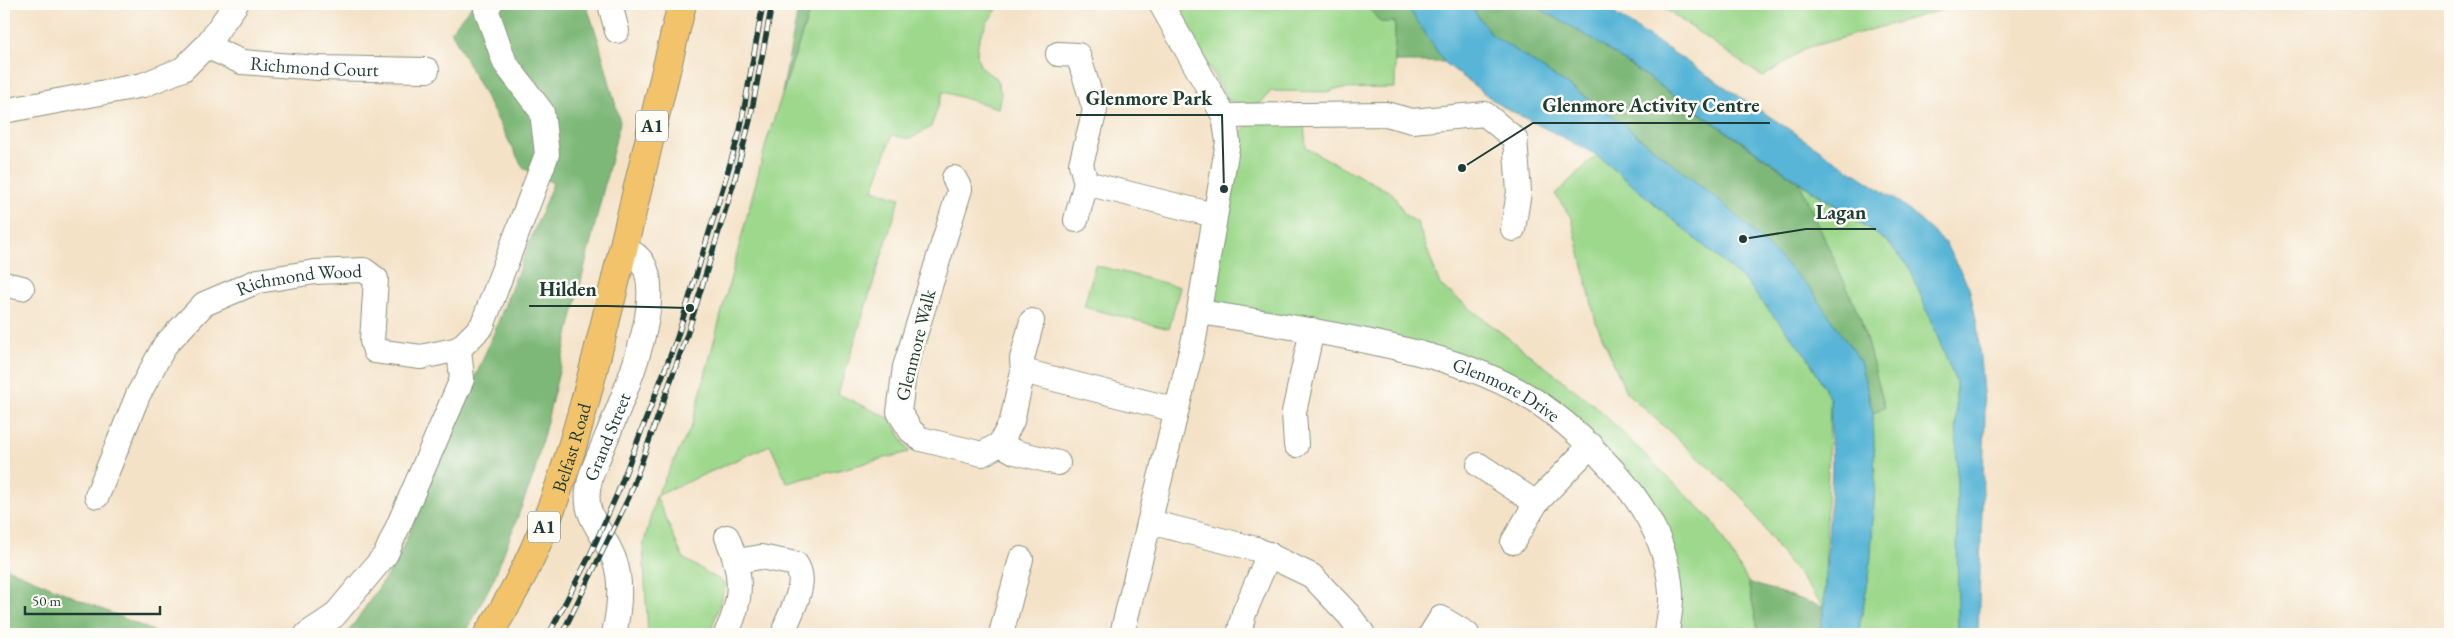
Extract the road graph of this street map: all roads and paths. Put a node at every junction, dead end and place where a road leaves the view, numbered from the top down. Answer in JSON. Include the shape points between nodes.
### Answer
{"nodes":[{"id":1,"x":236,"y":4,"type":"edge"},
{"id":2,"x":490,"y":4,"type":"edge"},
{"id":3,"x":610,"y":4,"type":"edge"},
{"id":4,"x":682,"y":4,"type":"edge"},
{"id":5,"x":1161,"y":4,"type":"edge"},
{"id":6,"x":617,"y":31,"type":"dead end"},
{"id":7,"x":206,"y":46,"type":"junction"},
{"id":8,"x":1058,"y":54,"type":"dead end"},
{"id":9,"x":427,"y":70,"type":"dead end"},
{"id":10,"x":4,"y":111,"type":"edge"},
{"id":11,"x":1224,"y":116,"type":"junction"},
{"id":12,"x":954,"y":178,"type":"dead end"},
{"id":13,"x":1086,"y":183,"type":"junction"},
{"id":14,"x":1214,"y":215,"type":"junction"},
{"id":15,"x":1076,"y":220,"type":"dead end"},
{"id":16,"x":1513,"y":229,"type":"dead end"},
{"id":17,"x":622,"y":249,"type":"junction"},
{"id":18,"x":1200,"y":312,"type":"junction"},
{"id":19,"x":1032,"y":321,"type":"dead end"},
{"id":20,"x":1312,"y":330,"type":"junction"},
{"id":21,"x":459,"y":349,"type":"junction"},
{"id":22,"x":1023,"y":371,"type":"junction"},
{"id":23,"x":1176,"y":410,"type":"junction"},
{"id":24,"x":1000,"y":444,"type":"junction"},
{"id":25,"x":1296,"y":445,"type":"dead end"},
{"id":26,"x":1591,"y":445,"type":"junction"},
{"id":27,"x":1058,"y":463,"type":"dead end"},
{"id":28,"x":1480,"y":465,"type":"dead end"},
{"id":29,"x":97,"y":496,"type":"dead end"},
{"id":30,"x":1536,"y":502,"type":"junction"},
{"id":31,"x":1150,"y":522,"type":"junction"},
{"id":32,"x":727,"y":536,"type":"dead end"},
{"id":33,"x":1513,"y":542,"type":"dead end"},
{"id":34,"x":1269,"y":554,"type":"junction"},
{"id":35,"x":1020,"y":559,"type":"dead end"},
{"id":36,"x":737,"y":561,"type":"junction"},
{"id":37,"x":785,"y":628,"type":"dead end"},
{"id":38,"x":307,"y":634,"type":"edge"},
{"id":39,"x":488,"y":634,"type":"edge"},
{"id":40,"x":614,"y":634,"type":"edge"},
{"id":41,"x":726,"y":634,"type":"edge"},
{"id":42,"x":1001,"y":634,"type":"edge"},
{"id":43,"x":1122,"y":634,"type":"edge"},
{"id":44,"x":1238,"y":634,"type":"edge"},
{"id":45,"x":1363,"y":634,"type":"edge"},
{"id":46,"x":1431,"y":634,"type":"edge"},
{"id":47,"x":1467,"y":634,"type":"edge"},
{"id":48,"x":1667,"y":634,"type":"edge"}],
"edges":[{"from":1,"to":7,"type":"street"},
{"from":2,"to":21,"type":"street","via":[[486,9],[505,63],[542,112],[547,154],[482,326]]},
{"from":3,"to":6,"type":"street"},
{"from":4,"to":17,"type":"highway","number":"A1"},
{"from":5,"to":11,"type":"street"},
{"from":7,"to":9,"type":"street","name":"Richmond Court","via":[[242,62],[318,68]]},
{"from":7,"to":10,"type":"street","via":[[183,69],[143,85]]},
{"from":8,"to":13,"type":"street","via":[[1078,55],[1095,110],[1081,164]]},
{"from":11,"to":14,"type":"street","via":[[1228,142]]},
{"from":11,"to":16,"type":"street","via":[[1386,114],[1412,121],[1485,114],[1515,139],[1527,192]]},
{"from":12,"to":24,"type":"street","name":"Glenmore Walk","via":[[960,189],[905,367],[899,412],[911,431],[921,439],[982,454]]},
{"from":13,"to":14,"type":"street"},
{"from":13,"to":15,"type":"street"},
{"from":14,"to":18,"type":"street"},
{"from":17,"to":39,"type":"highway","name":"Belfast Road","number":"A1","via":[[583,411],[547,520],[530,561]]},
{"from":17,"to":40,"type":"street","name":"Grand Street","via":[[633,252],[646,267],[651,301],[638,352],[592,474],[587,500],[589,514],[615,561],[619,601]]},
{"from":18,"to":20,"type":"street","name":"Glenmore Drive"},
{"from":18,"to":23,"type":"street"},
{"from":19,"to":22,"type":"street","via":[[1022,359]]},
{"from":20,"to":25,"type":"street","via":[[1294,412]]},
{"from":20,"to":26,"type":"street","name":"Glenmore Drive","via":[[1435,356],[1464,366],[1518,390]]},
{"from":21,"to":29,"type":"street","name":"Richmond Wood","via":[[421,357],[375,351],[372,341],[376,280],[364,270],[314,272],[258,281],[204,304],[165,345],[138,395]]},
{"from":21,"to":38,"type":"street","via":[[462,378],[386,554],[334,616]]},
{"from":22,"to":23,"type":"street"},
{"from":22,"to":24,"type":"street","via":[[1012,421]]},
{"from":23,"to":31,"type":"street"},
{"from":24,"to":27,"type":"street","via":[[1014,452]]},
{"from":26,"to":30,"type":"street"},
{"from":26,"to":48,"type":"street","name":"Glenmore Drive","via":[[1634,494],[1653,524],[1667,562],[1671,594]]},
{"from":28,"to":30,"type":"street"},
{"from":30,"to":33,"type":"street"},
{"from":31,"to":34,"type":"street"},
{"from":31,"to":43,"type":"street"},
{"from":32,"to":36,"type":"street"},
{"from":34,"to":44,"type":"street"},
{"from":34,"to":45,"type":"street","via":[[1312,576]]},
{"from":35,"to":42,"type":"street"},
{"from":36,"to":37,"type":"street","via":[[760,557],[796,564],[802,573],[802,583]]},
{"from":36,"to":41,"type":"street","via":[[741,587]]},
{"from":46,"to":47,"type":"street","via":[[1441,618]]}]}
